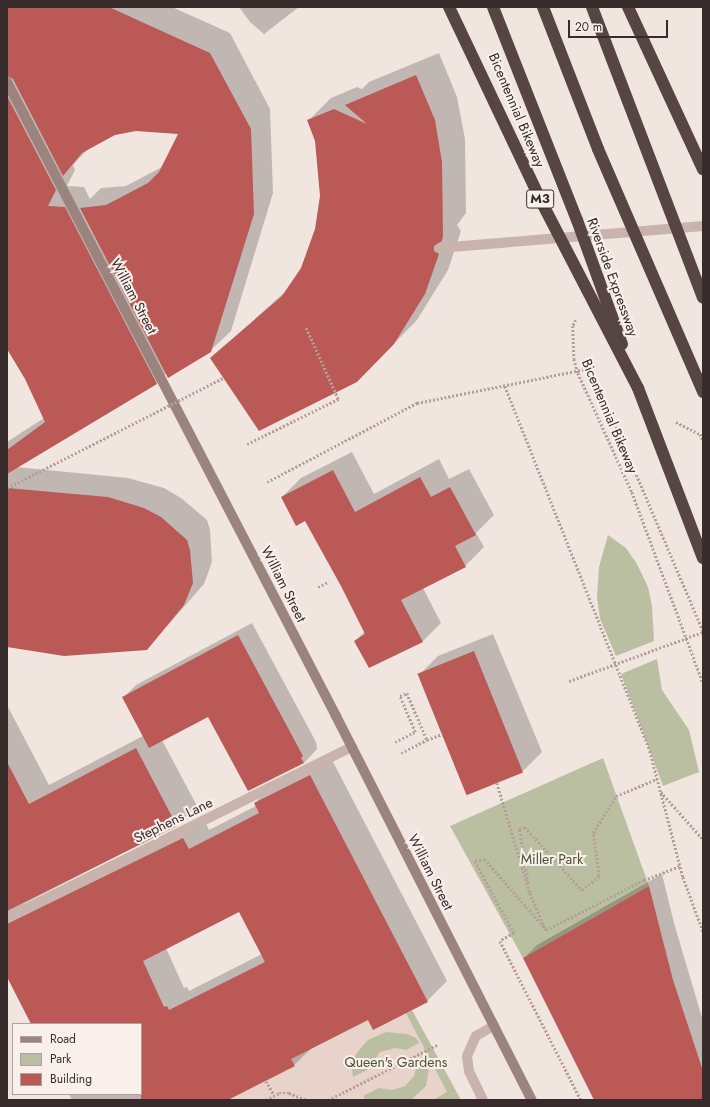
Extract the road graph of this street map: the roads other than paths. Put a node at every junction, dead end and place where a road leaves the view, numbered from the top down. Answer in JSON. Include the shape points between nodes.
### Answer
{"nodes":[{"id":1,"x":449,"y":7,"type":"edge"},
{"id":2,"x":493,"y":7,"type":"edge"},
{"id":3,"x":543,"y":7,"type":"edge"},
{"id":4,"x":592,"y":7,"type":"edge"},
{"id":5,"x":628,"y":7,"type":"edge"},
{"id":6,"x":7,"y":82,"type":"edge"},
{"id":7,"x":703,"y":169,"type":"edge"},
{"id":8,"x":703,"y":226,"type":"edge"},
{"id":9,"x":440,"y":248,"type":"dead end"},
{"id":10,"x":703,"y":298,"type":"edge"},
{"id":11,"x":638,"y":388,"type":"junction"},
{"id":12,"x":703,"y":392,"type":"edge"},
{"id":13,"x":703,"y":558,"type":"edge"},
{"id":14,"x":352,"y":747,"type":"junction"},
{"id":15,"x":7,"y":918,"type":"edge"},
{"id":16,"x":493,"y":1026,"type":"junction"},
{"id":17,"x":483,"y":1100,"type":"edge"},
{"id":18,"x":532,"y":1100,"type":"edge"}],
"edges":[{"from":1,"to":11,"type":"highway","number":"M3","bridge":true,"via":[[541,201]]},
{"from":2,"to":11,"type":"highway","name":"Riverside Expressway","number":"M3","bridge":true,"via":[[577,220]]},
{"from":3,"to":12,"type":"highway","bridge":true,"via":[[598,149]]},
{"from":4,"to":10,"type":"highway","bridge":true},
{"from":5,"to":7,"type":"highway","bridge":true},
{"from":6,"to":14,"type":"street","name":"William Street"},
{"from":8,"to":9,"type":"street","bridge":true},
{"from":11,"to":13,"type":"highway","name":"Riverside Expressway","number":"M3"},
{"from":14,"to":15,"type":"street","name":"Stephens Lane"},
{"from":14,"to":16,"type":"street","name":"William Street"},
{"from":16,"to":17,"type":"street","via":[[476,1036],[467,1056],[469,1071]]},
{"from":16,"to":18,"type":"street","name":"William Street"}]}
